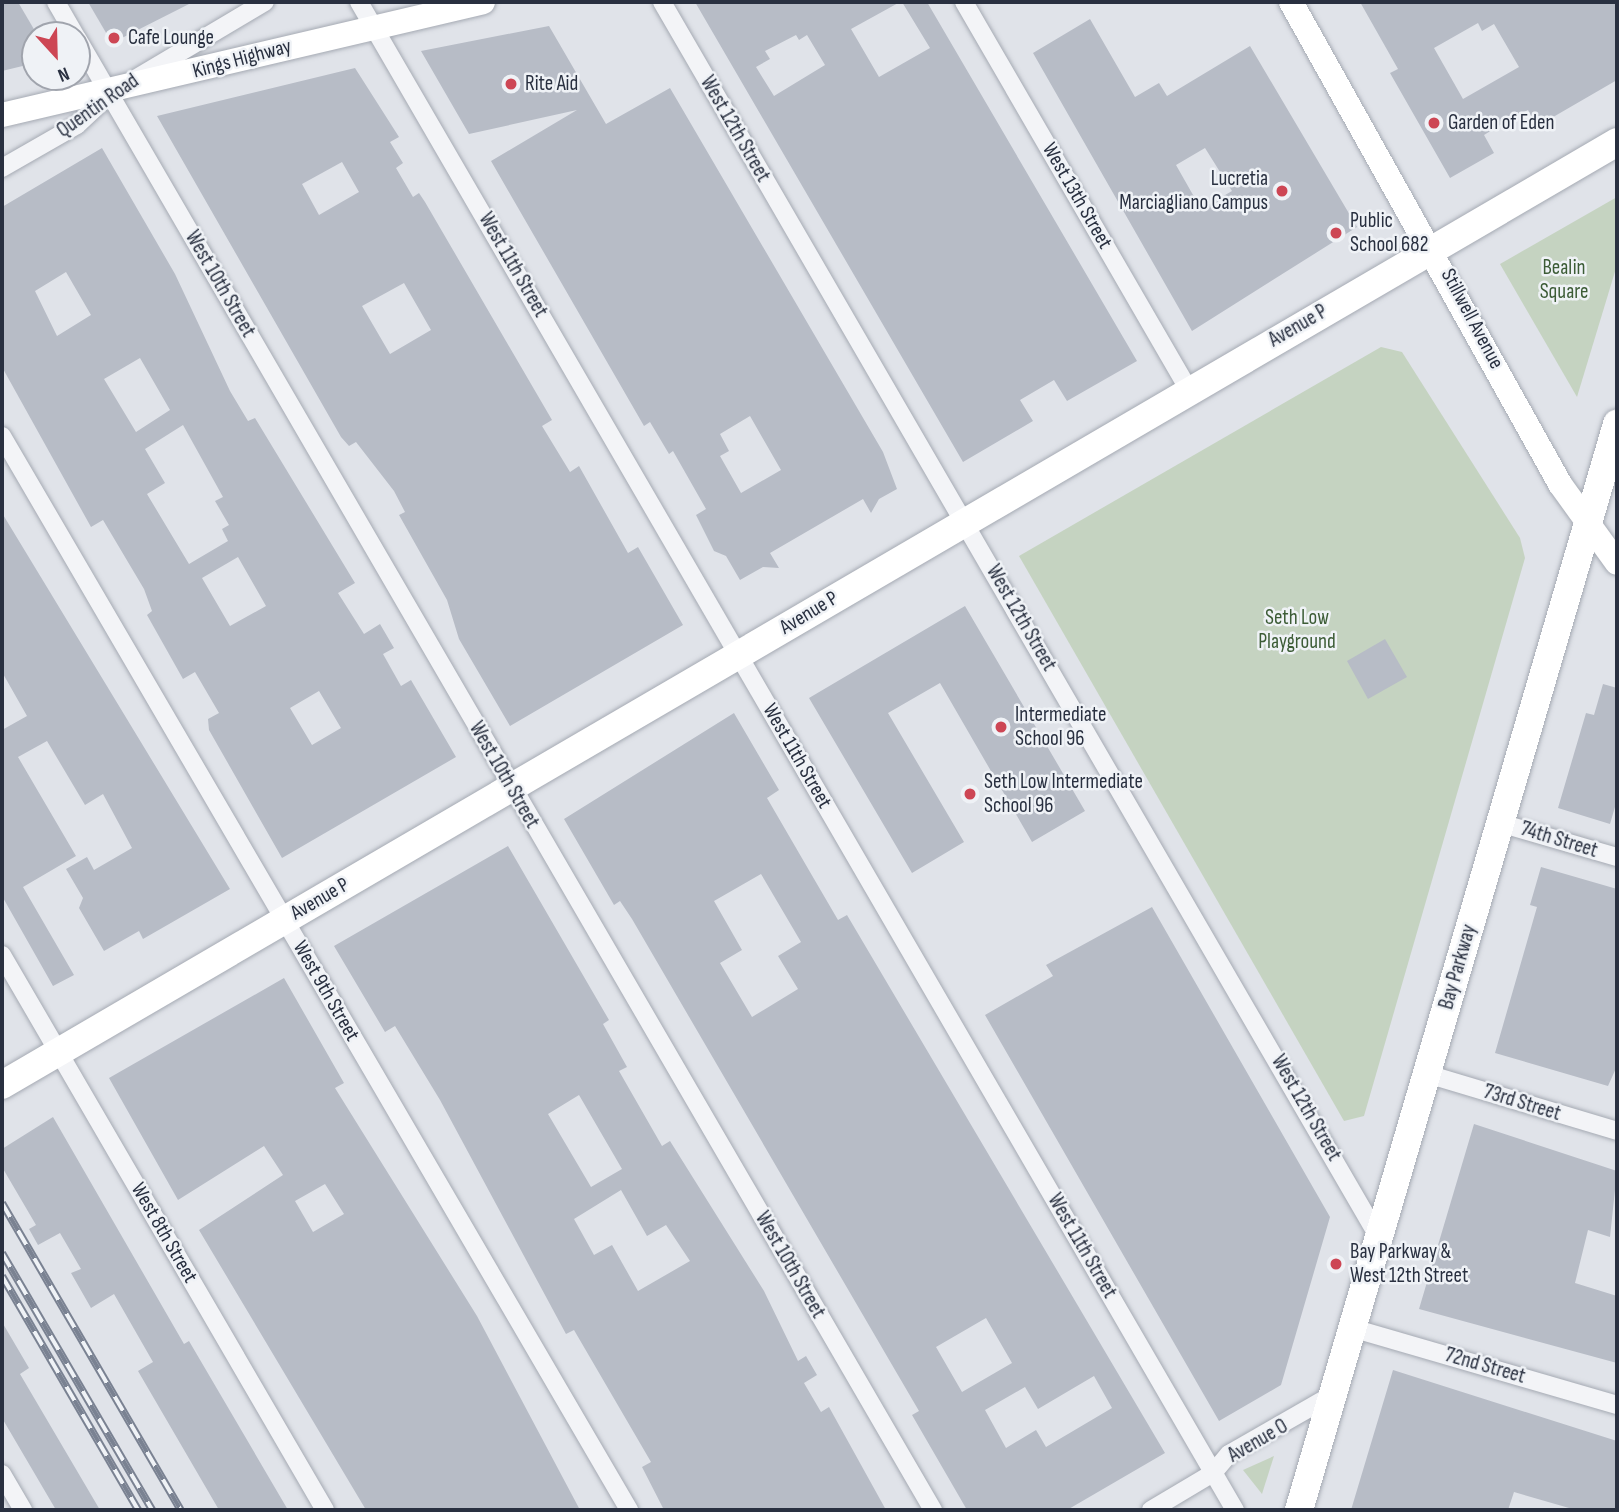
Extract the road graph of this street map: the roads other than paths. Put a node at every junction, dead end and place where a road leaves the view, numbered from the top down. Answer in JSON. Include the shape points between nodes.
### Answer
{"nodes":[{"id":1,"x":56,"y":2,"type":"edge"},
{"id":2,"x":265,"y":2,"type":"edge"},
{"id":3,"x":359,"y":2,"type":"edge"},
{"id":4,"x":483,"y":2,"type":"edge"},
{"id":5,"x":662,"y":2,"type":"edge"},
{"id":6,"x":964,"y":2,"type":"edge"},
{"id":7,"x":1291,"y":2,"type":"edge"},
{"id":8,"x":67,"y":21,"type":"edge"},
{"id":9,"x":372,"y":24,"type":"junction"},
{"id":10,"x":91,"y":62,"type":"edge"},
{"id":11,"x":110,"y":94,"type":"junction"},
{"id":12,"x":2,"y":115,"type":"edge"},
{"id":13,"x":1617,"y":142,"type":"edge"},
{"id":14,"x":2,"y":168,"type":"edge"},
{"id":15,"x":1433,"y":247,"type":"junction"},
{"id":16,"x":1189,"y":390,"type":"junction"},
{"id":17,"x":1617,"y":424,"type":"edge"},
{"id":18,"x":2,"y":436,"type":"edge"},
{"id":19,"x":965,"y":523,"type":"junction"},
{"id":20,"x":1586,"y":528,"type":"junction"},
{"id":21,"x":1617,"y":563,"type":"edge"},
{"id":22,"x":738,"y":655,"type":"junction"},
{"id":23,"x":511,"y":788,"type":"junction"},
{"id":24,"x":1500,"y":822,"type":"junction"},
{"id":25,"x":1617,"y":857,"type":"edge"},
{"id":26,"x":284,"y":920,"type":"junction"},
{"id":27,"x":2,"y":955,"type":"edge"},
{"id":28,"x":58,"y":1051,"type":"junction"},
{"id":29,"x":1427,"y":1074,"type":"junction"},
{"id":30,"x":2,"y":1085,"type":"edge"},
{"id":31,"x":1617,"y":1131,"type":"edge"},
{"id":32,"x":1378,"y":1236,"type":"junction"},
{"id":33,"x":1352,"y":1328,"type":"junction"},
{"id":34,"x":1332,"y":1395,"type":"junction"},
{"id":35,"x":1617,"y":1405,"type":"edge"},
{"id":36,"x":1213,"y":1473,"type":"junction"},
{"id":37,"x":2,"y":1474,"type":"edge"},
{"id":38,"x":23,"y":1510,"type":"edge"},
{"id":39,"x":325,"y":1510,"type":"edge"},
{"id":40,"x":629,"y":1510,"type":"edge"},
{"id":41,"x":933,"y":1510,"type":"edge"},
{"id":42,"x":1151,"y":1510,"type":"edge"},
{"id":43,"x":1235,"y":1510,"type":"edge"},
{"id":44,"x":1299,"y":1510,"type":"edge"}],
"edges":[{"from":1,"to":8,"type":"street","name":"West 10th Street"},
{"from":2,"to":11,"type":"street","name":"Quentin Road"},
{"from":3,"to":9,"type":"street","name":"West 11th Street"},
{"from":4,"to":9,"type":"main road","name":"Kings Highway"},
{"from":5,"to":19,"type":"street","name":"West 12th Street"},
{"from":6,"to":16,"type":"street","name":"West 13th Street"},
{"from":7,"to":15,"type":"main road","name":"Stillwell Avenue"},
{"from":9,"to":11,"type":"main road","name":"Kings Highway"},
{"from":9,"to":22,"type":"street","name":"West 11th Street"},
{"from":10,"to":11,"type":"street","name":"West 10th Street"},
{"from":11,"to":12,"type":"main road","name":"Kings Highway"},
{"from":11,"to":14,"type":"street","name":"Quentin Road","via":[[76,125]]},
{"from":11,"to":23,"type":"street","name":"West 10th Street"},
{"from":13,"to":15,"type":"main road","name":"Avenue P"},
{"from":15,"to":16,"type":"main road","name":"Avenue P"},
{"from":15,"to":20,"type":"main road","name":"Stillwell Avenue"},
{"from":16,"to":19,"type":"main road","name":"Avenue P"},
{"from":17,"to":20,"type":"main road","name":"Bay Parkway"},
{"from":18,"to":26,"type":"street","name":"West 9th Street"},
{"from":19,"to":22,"type":"main road","name":"Avenue P"},
{"from":19,"to":32,"type":"street","name":"West 12th Street"},
{"from":20,"to":21,"type":"main road","name":"Stillwell Avenue"},
{"from":20,"to":24,"type":"main road","name":"Bay Parkway"},
{"from":22,"to":23,"type":"main road","name":"Avenue P"},
{"from":22,"to":36,"type":"street","name":"West 11th Street"},
{"from":23,"to":26,"type":"main road","name":"Avenue P"},
{"from":23,"to":41,"type":"street","name":"West 10th Street"},
{"from":24,"to":25,"type":"street","name":"74th Street"},
{"from":24,"to":29,"type":"main road","name":"Bay Parkway"},
{"from":26,"to":28,"type":"main road","name":"Avenue P"},
{"from":26,"to":40,"type":"street","name":"West 9th Street"},
{"from":27,"to":28,"type":"street","name":"West 8th Street"},
{"from":28,"to":30,"type":"main road","name":"Avenue P"},
{"from":28,"to":39,"type":"street","name":"West 8th Street"},
{"from":29,"to":31,"type":"street","name":"73rd Street"},
{"from":29,"to":32,"type":"main road","name":"Bay Parkway"},
{"from":32,"to":33,"type":"main road","name":"Bay Parkway"},
{"from":33,"to":34,"type":"main road","name":"Bay Parkway"},
{"from":33,"to":35,"type":"street","name":"72nd Street"},
{"from":34,"to":36,"type":"street","name":"Avenue O","via":[[1229,1454]]},
{"from":34,"to":44,"type":"main road","name":"Bay Parkway"},
{"from":36,"to":42,"type":"street","name":"Avenue O"},
{"from":36,"to":43,"type":"street","name":"West 11th Street"},
{"from":37,"to":38,"type":"street"}]}
